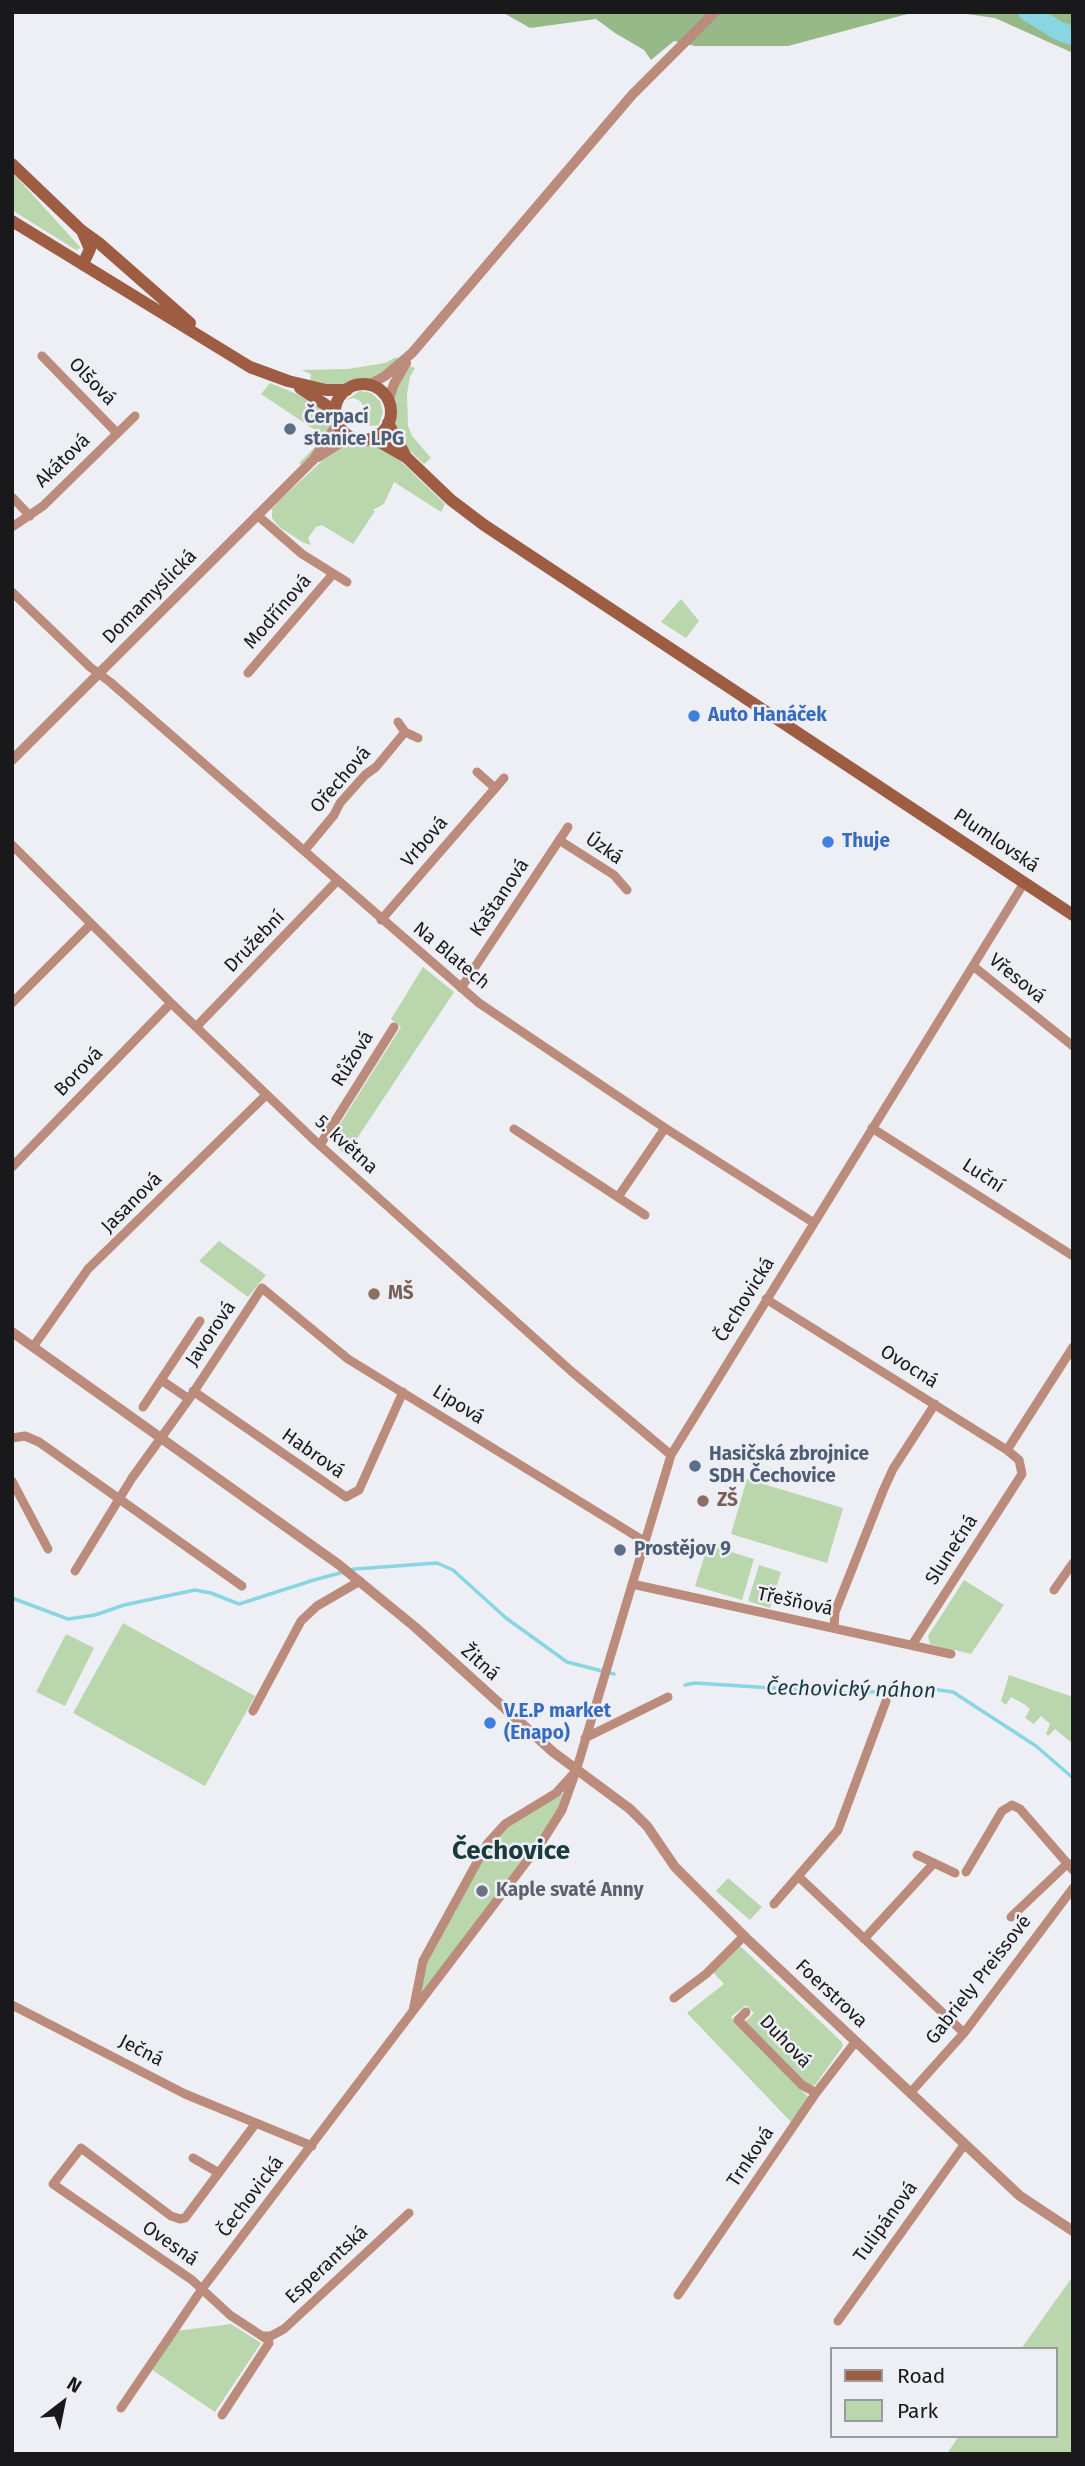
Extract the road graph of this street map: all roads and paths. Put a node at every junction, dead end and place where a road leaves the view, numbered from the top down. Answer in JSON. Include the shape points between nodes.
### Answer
{"nodes":[{"id":1,"x":715,"y":12,"type":"edge"},
{"id":2,"x":12,"y":164,"type":"edge"},
{"id":3,"x":12,"y":221,"type":"edge"},
{"id":4,"x":81,"y":230,"type":"junction"},
{"id":5,"x":83,"y":264,"type":"junction"},
{"id":6,"x":207,"y":341,"type":"junction"},
{"id":7,"x":412,"y":353,"type":"junction"},
{"id":8,"x":42,"y":356,"type":"dead end"},
{"id":9,"x":288,"y":381,"type":"junction"},
{"id":10,"x":369,"y":385,"type":"junction"},
{"id":11,"x":346,"y":390,"type":"junction"},
{"id":12,"x":388,"y":401,"type":"junction"},
{"id":13,"x":135,"y":416,"type":"dead end"},
{"id":14,"x":336,"y":417,"type":"junction"},
{"id":15,"x":388,"y":423,"type":"junction"},
{"id":16,"x":117,"y":433,"type":"junction"},
{"id":17,"x":355,"y":438,"type":"junction"},
{"id":18,"x":373,"y":438,"type":"junction"},
{"id":19,"x":406,"y":457,"type":"junction"},
{"id":20,"x":313,"y":460,"type":"junction"},
{"id":21,"x":12,"y":497,"type":"edge"},
{"id":22,"x":257,"y":515,"type":"junction"},
{"id":23,"x":30,"y":516,"type":"junction"},
{"id":24,"x":12,"y":527,"type":"edge"},
{"id":25,"x":333,"y":574,"type":"junction"},
{"id":26,"x":346,"y":582,"type":"dead end"},
{"id":27,"x":12,"y":592,"type":"edge"},
{"id":28,"x":98,"y":673,"type":"junction"},
{"id":29,"x":248,"y":673,"type":"dead end"},
{"id":30,"x":398,"y":722,"type":"dead end"},
{"id":31,"x":405,"y":732,"type":"junction"},
{"id":32,"x":418,"y":738,"type":"dead end"},
{"id":33,"x":12,"y":760,"type":"edge"},
{"id":34,"x":477,"y":772,"type":"dead end"},
{"id":35,"x":504,"y":778,"type":"dead end"},
{"id":36,"x":495,"y":788,"type":"junction"},
{"id":37,"x":568,"y":827,"type":"dead end"},
{"id":38,"x":559,"y":840,"type":"junction"},
{"id":39,"x":12,"y":845,"type":"edge"},
{"id":40,"x":304,"y":851,"type":"junction"},
{"id":41,"x":338,"y":880,"type":"junction"},
{"id":42,"x":1024,"y":883,"type":"junction"},
{"id":43,"x":627,"y":890,"type":"dead end"},
{"id":44,"x":1073,"y":915,"type":"edge"},
{"id":45,"x":381,"y":920,"type":"junction"},
{"id":46,"x":91,"y":924,"type":"junction"},
{"id":47,"x":973,"y":966,"type":"junction"},
{"id":48,"x":461,"y":988,"type":"junction"},
{"id":49,"x":14,"y":999,"type":"edge"},
{"id":50,"x":171,"y":1003,"type":"junction"},
{"id":51,"x":196,"y":1027,"type":"junction"},
{"id":52,"x":394,"y":1027,"type":"dead end"},
{"id":53,"x":1073,"y":1046,"type":"edge"},
{"id":54,"x":266,"y":1095,"type":"junction"},
{"id":55,"x":665,"y":1128,"type":"junction"},
{"id":56,"x":873,"y":1128,"type":"junction"},
{"id":57,"x":514,"y":1129,"type":"dead end"},
{"id":58,"x":320,"y":1145,"type":"junction"},
{"id":59,"x":12,"y":1167,"type":"edge"},
{"id":60,"x":618,"y":1197,"type":"junction"},
{"id":61,"x":645,"y":1215,"type":"dead end"},
{"id":62,"x":814,"y":1223,"type":"junction"},
{"id":63,"x":1073,"y":1256,"type":"edge"},
{"id":64,"x":262,"y":1288,"type":"joint"},
{"id":65,"x":766,"y":1299,"type":"junction"},
{"id":66,"x":200,"y":1321,"type":"dead end"},
{"id":67,"x":12,"y":1332,"type":"edge"},
{"id":68,"x":33,"y":1347,"type":"junction"},
{"id":69,"x":1073,"y":1347,"type":"edge"},
{"id":70,"x":161,"y":1380,"type":"junction"},
{"id":71,"x":403,"y":1392,"type":"junction"},
{"id":72,"x":191,"y":1395,"type":"junction"},
{"id":73,"x":935,"y":1404,"type":"junction"},
{"id":74,"x":143,"y":1407,"type":"dead end"},
{"id":75,"x":12,"y":1438,"type":"edge"},
{"id":76,"x":161,"y":1438,"type":"junction"},
{"id":77,"x":1007,"y":1450,"type":"junction"},
{"id":78,"x":671,"y":1455,"type":"junction"},
{"id":79,"x":1022,"y":1474,"type":"joint"},
{"id":80,"x":12,"y":1480,"type":"edge"},
{"id":81,"x":118,"y":1499,"type":"junction"},
{"id":82,"x":644,"y":1541,"type":"junction"},
{"id":83,"x":48,"y":1549,"type":"dead end"},
{"id":84,"x":1073,"y":1563,"type":"edge"},
{"id":85,"x":75,"y":1571,"type":"dead end"},
{"id":86,"x":358,"y":1579,"type":"junction"},
{"id":87,"x":632,"y":1584,"type":"junction"},
{"id":88,"x":242,"y":1586,"type":"dead end"},
{"id":89,"x":1054,"y":1590,"type":"dead end"},
{"id":90,"x":834,"y":1628,"type":"junction"},
{"id":91,"x":912,"y":1646,"type":"junction"},
{"id":92,"x":951,"y":1654,"type":"dead end"},
{"id":93,"x":668,"y":1697,"type":"dead end"},
{"id":94,"x":886,"y":1701,"type":"dead end"},
{"id":95,"x":253,"y":1711,"type":"dead end"},
{"id":96,"x":585,"y":1738,"type":"junction"},
{"id":97,"x":576,"y":1771,"type":"junction"},
{"id":98,"x":917,"y":1855,"type":"dead end"},
{"id":99,"x":934,"y":1863,"type":"junction"},
{"id":100,"x":1070,"y":1867,"type":"edge"},
{"id":101,"x":966,"y":1871,"type":"dead end"},
{"id":102,"x":955,"y":1873,"type":"dead end"},
{"id":103,"x":799,"y":1877,"type":"junction"},
{"id":104,"x":1073,"y":1888,"type":"edge"},
{"id":105,"x":774,"y":1904,"type":"dead end"},
{"id":106,"x":1011,"y":1917,"type":"dead end"},
{"id":107,"x":744,"y":1936,"type":"junction"},
{"id":108,"x":864,"y":1939,"type":"junction"},
{"id":109,"x":674,"y":1998,"type":"dead end"},
{"id":110,"x":12,"y":2005,"type":"edge"},
{"id":111,"x":413,"y":2011,"type":"junction"},
{"id":112,"x":746,"y":2012,"type":"dead end"},
{"id":113,"x":964,"y":2033,"type":"junction"},
{"id":114,"x":856,"y":2041,"type":"junction"},
{"id":115,"x":816,"y":2092,"type":"junction"},
{"id":116,"x":911,"y":2092,"type":"junction"},
{"id":117,"x":256,"y":2123,"type":"junction"},
{"id":118,"x":964,"y":2145,"type":"junction"},
{"id":119,"x":312,"y":2146,"type":"junction"},
{"id":120,"x":193,"y":2158,"type":"dead end"},
{"id":121,"x":219,"y":2174,"type":"junction"},
{"id":122,"x":409,"y":2213,"type":"dead end"},
{"id":123,"x":1073,"y":2231,"type":"edge"},
{"id":124,"x":202,"y":2289,"type":"junction"},
{"id":125,"x":678,"y":2295,"type":"dead end"},
{"id":126,"x":838,"y":2321,"type":"dead end"},
{"id":127,"x":266,"y":2338,"type":"junction"},
{"id":128,"x":121,"y":2408,"type":"dead end"},
{"id":129,"x":222,"y":2414,"type":"dead end"}],
"edges":[{"from":1,"to":7,"type":"street","via":[[632,95]]},
{"from":2,"to":4,"type":"main road"},
{"from":3,"to":5,"type":"main road"},
{"from":4,"to":5,"type":"main road","via":[[90,248]]},
{"from":4,"to":6,"type":"main road"},
{"from":5,"to":6,"type":"main road"},
{"from":6,"to":9,"type":"main road","via":[[250,367]]},
{"from":7,"to":10,"type":"street"},
{"from":7,"to":12,"type":"street"},
{"from":8,"to":16,"type":"street","name":"Olšová"},
{"from":9,"to":11,"type":"main road"},
{"from":9,"to":14,"type":"main road"},
{"from":10,"to":11,"type":"main road"},
{"from":10,"to":12,"type":"main road"},
{"from":11,"to":14,"type":"main road","via":[[338,399]]},
{"from":12,"to":15,"type":"main road"},
{"from":13,"to":16,"type":"street","name":"Akátová"},
{"from":14,"to":17,"type":"main road","via":[[345,433]]},
{"from":14,"to":20,"type":"street","name":"Domamyslická"},
{"from":15,"to":18,"type":"main road"},
{"from":15,"to":19,"type":"main road"},
{"from":16,"to":23,"type":"street","name":"Akátová"},
{"from":17,"to":18,"type":"main road"},
{"from":17,"to":20,"type":"street","name":"Domamyslická"},
{"from":18,"to":19,"type":"main road"},
{"from":19,"to":42,"type":"main road","name":"Plumlovská","via":[[484,525]]},
{"from":20,"to":22,"type":"street","name":"Domamyslická"},
{"from":21,"to":23,"type":"street"},
{"from":22,"to":25,"type":"street","name":"Modřínová"},
{"from":22,"to":28,"type":"street","name":"Domamyslická"},
{"from":23,"to":24,"type":"street","name":"Akátová"},
{"from":25,"to":26,"type":"street","name":"Modřínová"},
{"from":25,"to":29,"type":"street","name":"Modřínová"},
{"from":27,"to":28,"type":"street","name":"Na Blatech"},
{"from":28,"to":33,"type":"street","name":"Domamyslická"},
{"from":28,"to":40,"type":"street","name":"Na Blatech"},
{"from":30,"to":31,"type":"street"},
{"from":31,"to":32,"type":"street"},
{"from":31,"to":40,"type":"street","name":"Ořechová","via":[[340,803]]},
{"from":34,"to":36,"type":"street"},
{"from":35,"to":36,"type":"street","name":"Vrbová"},
{"from":36,"to":45,"type":"street","name":"Vrbová"},
{"from":37,"to":38,"type":"street","name":"Kaštanová"},
{"from":38,"to":43,"type":"street","name":"Úzká","via":[[614,875]]},
{"from":38,"to":48,"type":"street","name":"Kaštanová"},
{"from":39,"to":46,"type":"street","name":"5. května"},
{"from":40,"to":41,"type":"street","name":"Na Blatech"},
{"from":41,"to":45,"type":"street","name":"Na Blatech"},
{"from":41,"to":51,"type":"street","name":"Družební"},
{"from":42,"to":44,"type":"main road","name":"Plumlovská"},
{"from":42,"to":47,"type":"street","name":"Čechovická"},
{"from":45,"to":48,"type":"street","name":"Na Blatech"},
{"from":46,"to":49,"type":"street"},
{"from":46,"to":50,"type":"street","name":"5. května"},
{"from":47,"to":53,"type":"street","name":"Vřesová"},
{"from":47,"to":56,"type":"street","name":"Čechovická"},
{"from":48,"to":55,"type":"street","name":"Na Blatech"},
{"from":50,"to":51,"type":"street","name":"5. května"},
{"from":50,"to":59,"type":"street","name":"Borová"},
{"from":51,"to":54,"type":"street","name":"5. května"},
{"from":52,"to":58,"type":"street","name":"Růžová"},
{"from":54,"to":58,"type":"street","name":"5. května"},
{"from":54,"to":68,"type":"street","name":"Jasanová","via":[[88,1269]]},
{"from":55,"to":60,"type":"street"},
{"from":55,"to":62,"type":"street","name":"Na Blatech"},
{"from":56,"to":62,"type":"street","name":"Čechovická"},
{"from":56,"to":63,"type":"street","name":"Luční"},
{"from":57,"to":60,"type":"street"},
{"from":58,"to":78,"type":"street","name":"5. května"},
{"from":60,"to":61,"type":"street"},
{"from":62,"to":65,"type":"street","name":"Čechovická"},
{"from":64,"to":71,"type":"street","name":"Lipová","via":[[348,1359]]},
{"from":64,"to":72,"type":"street","name":"Javorová"},
{"from":65,"to":73,"type":"street","name":"Ovocná"},
{"from":65,"to":78,"type":"street","name":"Čechovická"},
{"from":66,"to":70,"type":"street","name":"Javorová"},
{"from":67,"to":68,"type":"street","name":"Žitná"},
{"from":68,"to":76,"type":"street","name":"Žitná"},
{"from":69,"to":77,"type":"street"},
{"from":70,"to":72,"type":"street"},
{"from":70,"to":74,"type":"street","name":"Javorová"},
{"from":71,"to":72,"type":"street","name":"Habrová","via":[[359,1490],[346,1497]]},
{"from":71,"to":82,"type":"street","name":"Lipová"},
{"from":72,"to":76,"type":"street","name":"Javorová"},
{"from":73,"to":77,"type":"street","name":"Ovocná"},
{"from":73,"to":90,"type":"street","via":[[886,1484],[835,1612]]},
{"from":75,"to":81,"type":"street","via":[[39,1441]]},
{"from":76,"to":81,"type":"street"},
{"from":76,"to":86,"type":"street","name":"Žitná"},
{"from":77,"to":79,"type":"street","name":"Ovocná","via":[[1019,1460]]},
{"from":78,"to":82,"type":"street","name":"Čechovická"},
{"from":79,"to":91,"type":"street","name":"Slunečná"},
{"from":80,"to":83,"type":"street"},
{"from":81,"to":85,"type":"street"},
{"from":81,"to":88,"type":"street"},
{"from":82,"to":87,"type":"street","name":"Čechovická"},
{"from":84,"to":89,"type":"street"},
{"from":86,"to":95,"type":"street","via":[[301,1621]]},
{"from":86,"to":97,"type":"street","name":"Žitná"},
{"from":87,"to":90,"type":"street","name":"Třešňová"},
{"from":87,"to":96,"type":"street","name":"Čechovická"},
{"from":90,"to":91,"type":"street","name":"Třešňová"},
{"from":91,"to":92,"type":"street","name":"Třešňová"},
{"from":93,"to":96,"type":"street"},
{"from":94,"to":103,"type":"street","via":[[838,1830]]},
{"from":96,"to":97,"type":"street","name":"Čechovická"},
{"from":97,"to":107,"type":"street","name":"Foerstrova","via":[[639,1818],[674,1867]]},
{"from":97,"to":111,"type":"street","name":"Čechovická","via":[[562,1810],[543,1840]]},
{"from":97,"to":111,"type":"street","name":"Čechovická","via":[[556,1793],[505,1824],[487,1844],[423,1961]]},
{"from":98,"to":99,"type":"street"},
{"from":99,"to":102,"type":"street"},
{"from":99,"to":108,"type":"street"},
{"from":100,"to":101,"type":"street","via":[[1012,1805],[1002,1811]]},
{"from":100,"to":106,"type":"street"},
{"from":103,"to":105,"type":"street"},
{"from":103,"to":108,"type":"street"},
{"from":104,"to":113,"type":"street","name":"Gabriely Preissové"},
{"from":107,"to":109,"type":"street"},
{"from":107,"to":114,"type":"street","name":"Foerstrova"},
{"from":108,"to":113,"type":"street"},
{"from":110,"to":117,"type":"street","name":"Ječná","via":[[185,2094]]},
{"from":111,"to":119,"type":"street","name":"Čechovická"},
{"from":112,"to":115,"type":"street","name":"Duhová","via":[[738,2020],[802,2085]]},
{"from":113,"to":116,"type":"street","name":"Gabriely Preissové"},
{"from":114,"to":115,"type":"street","name":"Trnková"},
{"from":114,"to":116,"type":"street","name":"Foerstrova"},
{"from":115,"to":125,"type":"street","name":"Trnková"},
{"from":116,"to":118,"type":"street","name":"Foerstrova"},
{"from":117,"to":119,"type":"street","name":"Ječná"},
{"from":117,"to":121,"type":"street"},
{"from":118,"to":123,"type":"street","name":"Foerstrova","via":[[1020,2196]]},
{"from":118,"to":126,"type":"street","name":"Tulipánová"},
{"from":119,"to":124,"type":"street","name":"Čechovická"},
{"from":120,"to":121,"type":"street"},
{"from":121,"to":124,"type":"street","name":"Ovesná","via":[[186,2218],[166,2213],[81,2148],[53,2183]]},
{"from":122,"to":127,"type":"street","name":"Esperantská","via":[[284,2329]]},
{"from":124,"to":127,"type":"street","name":"Ovesná","via":[[230,2315]]},
{"from":124,"to":128,"type":"street","name":"Čechovická"},
{"from":127,"to":129,"type":"street","via":[[269,2343]]}]}
